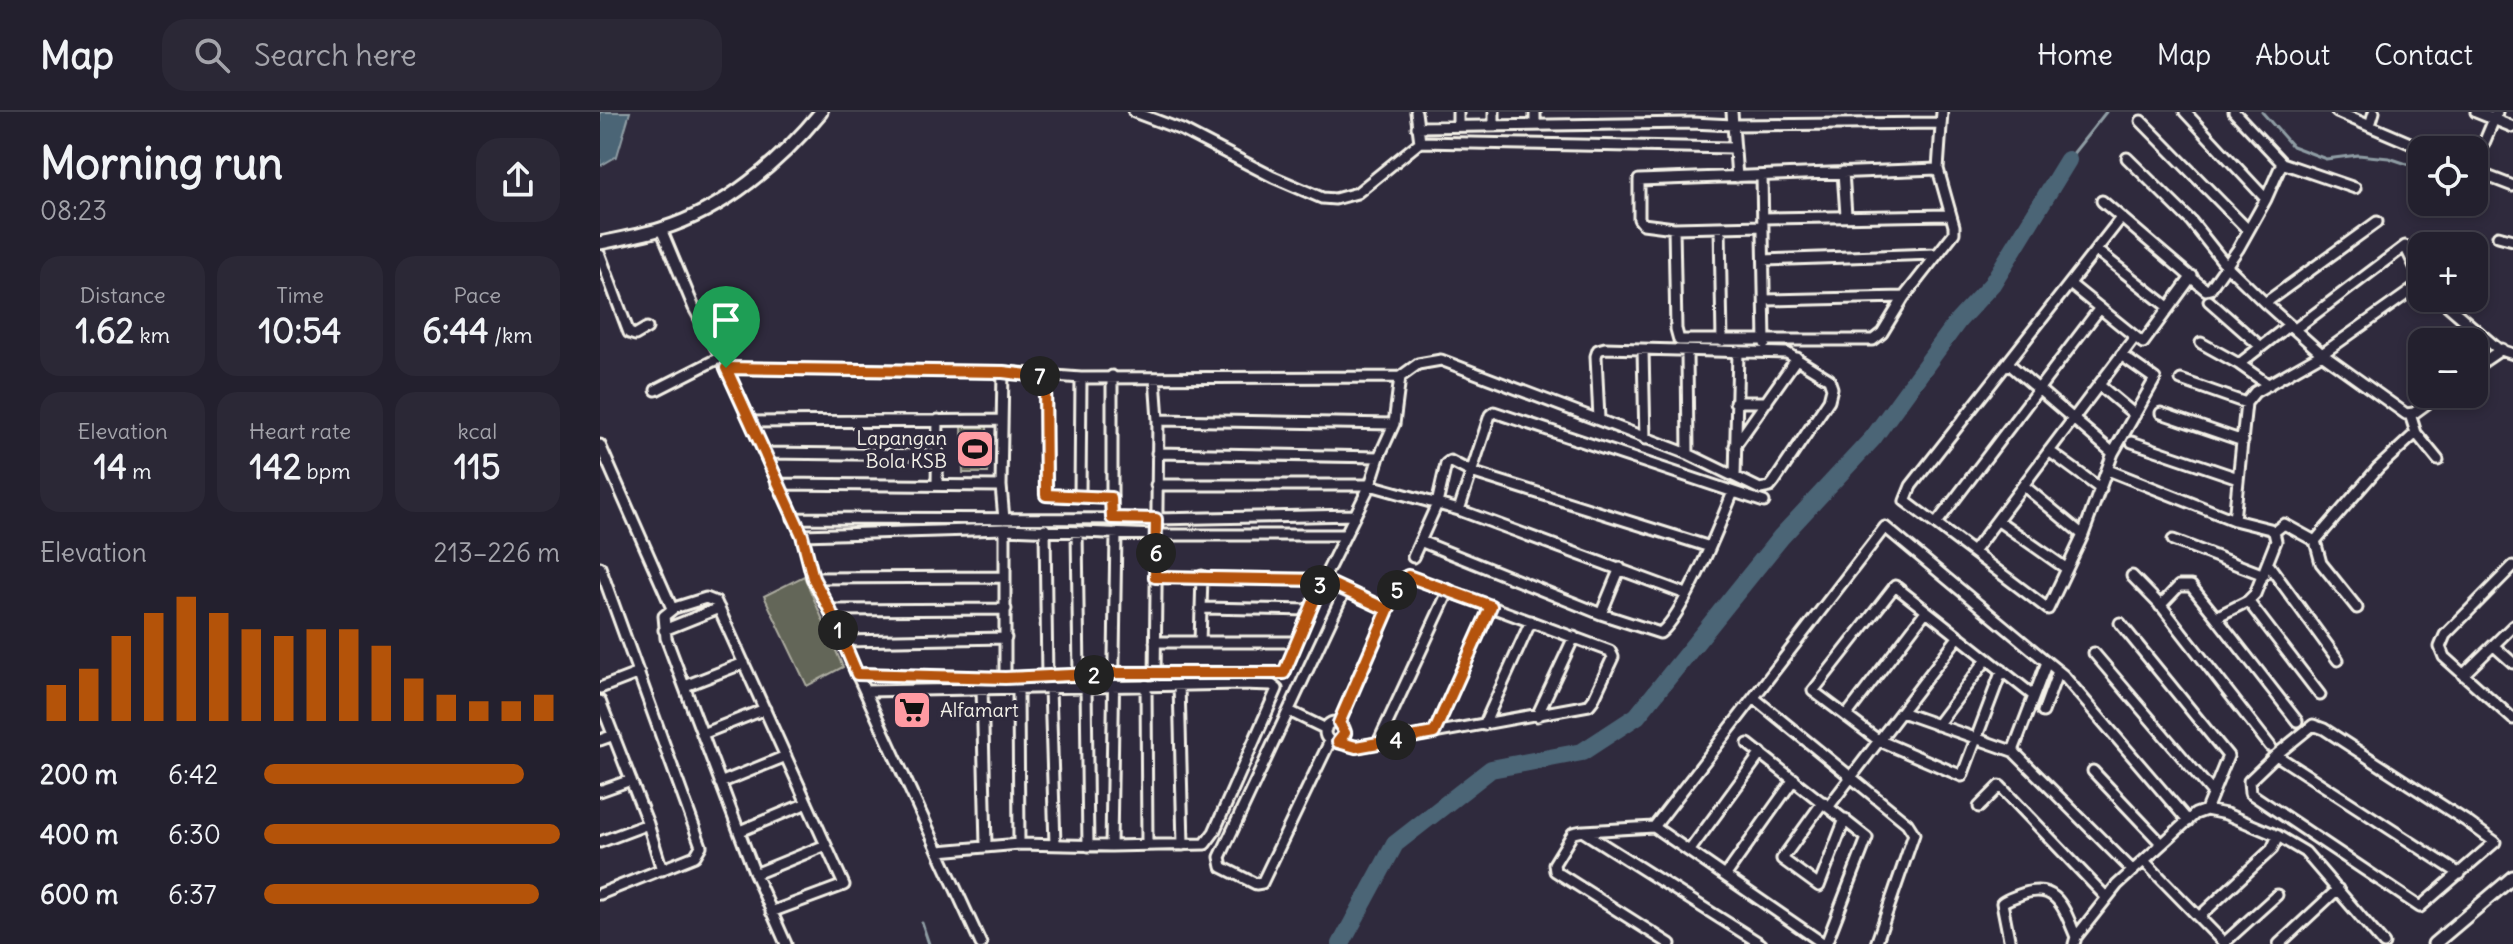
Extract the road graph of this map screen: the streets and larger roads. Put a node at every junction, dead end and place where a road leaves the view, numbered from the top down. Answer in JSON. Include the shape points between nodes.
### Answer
{"nodes":[{"id":1,"x":821,"y":112,"type":"edge"},
{"id":2,"x":1134,"y":112,"type":"edge"},
{"id":3,"x":1416,"y":112,"type":"edge"},
{"id":4,"x":1458,"y":112,"type":"edge"},
{"id":5,"x":1494,"y":112,"type":"edge"},
{"id":6,"x":1535,"y":112,"type":"edge"},
{"id":7,"x":1573,"y":112,"type":"edge"},
{"id":8,"x":1616,"y":112,"type":"edge"},
{"id":9,"x":1732,"y":112,"type":"edge"},
{"id":10,"x":1942,"y":112,"type":"edge"},
{"id":11,"x":2185,"y":112,"type":"edge"},
{"id":12,"x":2234,"y":112,"type":"edge"},
{"id":13,"x":2337,"y":112,"type":"edge"},
{"id":14,"x":2374,"y":112,"type":"edge"},
{"id":15,"x":2476,"y":112,"type":"edge"},
{"id":16,"x":2495,"y":116,"type":"edge"},
{"id":17,"x":1692,"y":117,"type":"edge"},
{"id":18,"x":1654,"y":118,"type":"edge"},
{"id":19,"x":2141,"y":121,"type":"dead end"},
{"id":20,"x":1573,"y":123,"type":"junction"},
{"id":21,"x":1616,"y":123,"type":"junction"},
{"id":22,"x":1941,"y":123,"type":"junction"},
{"id":23,"x":1494,"y":125,"type":"junction"},
{"id":24,"x":1535,"y":125,"type":"junction"},
{"id":25,"x":1733,"y":125,"type":"junction"},
{"id":26,"x":2370,"y":125,"type":"junction"},
{"id":27,"x":1458,"y":126,"type":"junction"},
{"id":28,"x":1417,"y":127,"type":"junction"},
{"id":29,"x":2513,"y":127,"type":"edge"},
{"id":30,"x":2487,"y":136,"type":"edge"},
{"id":31,"x":1420,"y":142,"type":"junction"},
{"id":32,"x":2408,"y":142,"type":"edge"},
{"id":33,"x":1733,"y":148,"type":"junction"},
{"id":34,"x":2127,"y":158,"type":"dead end"},
{"id":35,"x":2282,"y":163,"type":"junction"},
{"id":36,"x":1938,"y":169,"type":"junction"},
{"id":37,"x":1843,"y":172,"type":"junction"},
{"id":38,"x":2488,"y":175,"type":"edge"},
{"id":39,"x":1762,"y":176,"type":"junction"},
{"id":40,"x":1737,"y":177,"type":"junction"},
{"id":41,"x":2513,"y":186,"type":"edge"},
{"id":42,"x":2355,"y":188,"type":"dead end"},
{"id":43,"x":2266,"y":199,"type":"junction"},
{"id":44,"x":2102,"y":201,"type":"dead end"},
{"id":45,"x":1846,"y":215,"type":"junction"},
{"id":46,"x":1950,"y":215,"type":"junction"},
{"id":47,"x":2121,"y":218,"type":"junction"},
{"id":48,"x":1763,"y":222,"type":"junction"},
{"id":49,"x":2377,"y":222,"type":"dead end"},
{"id":50,"x":1674,"y":228,"type":"junction"},
{"id":51,"x":1720,"y":228,"type":"junction"},
{"id":52,"x":661,"y":229,"type":"junction"},
{"id":53,"x":2248,"y":230,"type":"junction"},
{"id":54,"x":2498,"y":236,"type":"dead end"},
{"id":55,"x":2513,"y":240,"type":"edge"},
{"id":56,"x":600,"y":243,"type":"edge"},
{"id":57,"x":2096,"y":250,"type":"junction"},
{"id":58,"x":2408,"y":252,"type":"edge"},
{"id":59,"x":1935,"y":254,"type":"junction"},
{"id":60,"x":600,"y":255,"type":"edge"},
{"id":61,"x":1764,"y":260,"type":"junction"},
{"id":62,"x":2225,"y":264,"type":"junction"},
{"id":63,"x":2192,"y":276,"type":"junction"},
{"id":64,"x":2070,"y":284,"type":"junction"},
{"id":65,"x":2408,"y":292,"type":"edge"},
{"id":66,"x":1904,"y":297,"type":"junction"},
{"id":67,"x":1765,"y":300,"type":"junction"},
{"id":68,"x":2209,"y":301,"type":"dead end"},
{"id":69,"x":2265,"y":303,"type":"junction"},
{"id":70,"x":2168,"y":307,"type":"junction"},
{"id":71,"x":2100,"y":308,"type":"junction"},
{"id":72,"x":2455,"y":312,"type":"edge"},
{"id":73,"x":2292,"y":327,"type":"junction"},
{"id":74,"x":647,"y":328,"type":"dead end"},
{"id":75,"x":2135,"y":337,"type":"junction"},
{"id":76,"x":1722,"y":341,"type":"junction"},
{"id":77,"x":2201,"y":343,"type":"dead end"},
{"id":78,"x":1765,"y":346,"type":"junction"},
{"id":79,"x":2260,"y":346,"type":"junction"},
{"id":80,"x":2513,"y":348,"type":"edge"},
{"id":81,"x":2498,"y":349,"type":"junction"},
{"id":82,"x":1643,"y":350,"type":"junction"},
{"id":83,"x":1687,"y":351,"type":"junction"},
{"id":84,"x":1738,"y":351,"type":"junction"},
{"id":85,"x":2322,"y":354,"type":"junction"},
{"id":86,"x":2513,"y":354,"type":"edge"},
{"id":87,"x":2121,"y":355,"type":"junction"},
{"id":88,"x":721,"y":357,"type":"junction"},
{"id":89,"x":2488,"y":357,"type":"edge"},
{"id":90,"x":1797,"y":358,"type":"junction"},
{"id":91,"x":2008,"y":363,"type":"junction"},
{"id":92,"x":2239,"y":364,"type":"junction"},
{"id":93,"x":726,"y":368,"type":"junction"},
{"id":94,"x":1003,"y":372,"type":"junction"},
{"id":95,"x":1112,"y":376,"type":"junction"},
{"id":96,"x":1045,"y":377,"type":"junction"},
{"id":97,"x":1400,"y":377,"type":"junction"},
{"id":98,"x":1081,"y":378,"type":"junction"},
{"id":99,"x":1155,"y":378,"type":"junction"},
{"id":100,"x":2181,"y":380,"type":"dead end"},
{"id":101,"x":2099,"y":385,"type":"junction"},
{"id":102,"x":2269,"y":385,"type":"junction"},
{"id":103,"x":2039,"y":389,"type":"junction"},
{"id":104,"x":656,"y":390,"type":"dead end"},
{"id":105,"x":1735,"y":402,"type":"junction"},
{"id":106,"x":1767,"y":402,"type":"junction"},
{"id":107,"x":2246,"y":403,"type":"junction"},
{"id":108,"x":2419,"y":408,"type":"edge"},
{"id":109,"x":2161,"y":413,"type":"dead end"},
{"id":110,"x":2410,"y":414,"type":"junction"},
{"id":111,"x":2135,"y":415,"type":"junction"},
{"id":112,"x":1599,"y":419,"type":"junction"},
{"id":113,"x":2073,"y":419,"type":"junction"},
{"id":114,"x":938,"y":420,"type":"junction"},
{"id":115,"x":1001,"y":420,"type":"junction"},
{"id":116,"x":1158,"y":420,"type":"junction"},
{"id":117,"x":751,"y":422,"type":"junction"},
{"id":118,"x":1394,"y":424,"type":"junction"},
{"id":119,"x":2416,"y":433,"type":"junction"},
{"id":120,"x":1645,"y":439,"type":"junction"},
{"id":121,"x":2243,"y":441,"type":"junction"},
{"id":122,"x":2132,"y":442,"type":"dead end"},
{"id":123,"x":600,"y":445,"type":"edge"},
{"id":124,"x":1735,"y":446,"type":"junction"},
{"id":125,"x":2049,"y":451,"type":"junction"},
{"id":126,"x":765,"y":453,"type":"junction"},
{"id":127,"x":1157,"y":453,"type":"junction"},
{"id":128,"x":2113,"y":453,"type":"junction"},
{"id":129,"x":1688,"y":454,"type":"junction"},
{"id":130,"x":938,"y":455,"type":"junction"},
{"id":131,"x":1379,"y":457,"type":"junction"},
{"id":132,"x":2438,"y":460,"type":"dead end"},
{"id":133,"x":2108,"y":470,"type":"junction"},
{"id":134,"x":1471,"y":472,"type":"junction"},
{"id":135,"x":1735,"y":476,"type":"junction"},
{"id":136,"x":2238,"y":478,"type":"junction"},
{"id":137,"x":937,"y":483,"type":"junction"},
{"id":138,"x":777,"y":484,"type":"junction"},
{"id":139,"x":1156,"y":485,"type":"junction"},
{"id":140,"x":1370,"y":485,"type":"junction"},
{"id":141,"x":1001,"y":486,"type":"junction"},
{"id":142,"x":2024,"y":486,"type":"junction"},
{"id":143,"x":2101,"y":489,"type":"junction"},
{"id":144,"x":1733,"y":492,"type":"junction"},
{"id":145,"x":1080,"y":495,"type":"junction"},
{"id":146,"x":1111,"y":498,"type":"junction"},
{"id":147,"x":1764,"y":502,"type":"dead end"},
{"id":148,"x":1437,"y":504,"type":"junction"},
{"id":149,"x":1459,"y":510,"type":"junction"},
{"id":150,"x":1355,"y":515,"type":"junction"},
{"id":151,"x":793,"y":518,"type":"junction"},
{"id":152,"x":1112,"y":518,"type":"junction"},
{"id":153,"x":1156,"y":519,"type":"junction"},
{"id":154,"x":1997,"y":520,"type":"junction"},
{"id":155,"x":2234,"y":520,"type":"junction"},
{"id":156,"x":1004,"y":524,"type":"junction"},
{"id":157,"x":1936,"y":524,"type":"junction"},
{"id":158,"x":1045,"y":529,"type":"junction"},
{"id":159,"x":1077,"y":532,"type":"junction"},
{"id":160,"x":2274,"y":532,"type":"junction"},
{"id":161,"x":1116,"y":533,"type":"junction"},
{"id":162,"x":802,"y":535,"type":"junction"},
{"id":163,"x":1156,"y":535,"type":"junction"},
{"id":164,"x":1345,"y":535,"type":"junction"},
{"id":165,"x":2083,"y":535,"type":"junction"},
{"id":166,"x":2173,"y":540,"type":"dead end"},
{"id":167,"x":1420,"y":541,"type":"junction"},
{"id":168,"x":2315,"y":541,"type":"junction"},
{"id":169,"x":1710,"y":547,"type":"junction"},
{"id":170,"x":1973,"y":552,"type":"junction"},
{"id":171,"x":1413,"y":557,"type":"dead end"},
{"id":172,"x":2268,"y":564,"type":"junction"},
{"id":173,"x":2513,"y":566,"type":"edge"},
{"id":174,"x":600,"y":567,"type":"edge"},
{"id":175,"x":1620,"y":568,"type":"junction"},
{"id":176,"x":2067,"y":569,"type":"junction"},
{"id":177,"x":2264,"y":575,"type":"junction"},
{"id":178,"x":1202,"y":576,"type":"junction"},
{"id":179,"x":2132,"y":576,"type":"dead end"},
{"id":180,"x":1005,"y":577,"type":"junction"},
{"id":181,"x":1155,"y":577,"type":"junction"},
{"id":182,"x":813,"y":578,"type":"junction"},
{"id":183,"x":1323,"y":580,"type":"junction"},
{"id":184,"x":1345,"y":590,"type":"junction"},
{"id":185,"x":1449,"y":590,"type":"junction"},
{"id":186,"x":1686,"y":594,"type":"junction"},
{"id":187,"x":2248,"y":601,"type":"junction"},
{"id":188,"x":1491,"y":606,"type":"junction"},
{"id":189,"x":2160,"y":606,"type":"junction"},
{"id":190,"x":674,"y":608,"type":"junction"},
{"id":191,"x":719,"y":608,"type":"junction"},
{"id":192,"x":1202,"y":608,"type":"junction"},
{"id":193,"x":2357,"y":608,"type":"dead end"},
{"id":194,"x":1006,"y":609,"type":"junction"},
{"id":195,"x":830,"y":610,"type":"junction"},
{"id":196,"x":1310,"y":610,"type":"junction"},
{"id":197,"x":1388,"y":610,"type":"junction"},
{"id":198,"x":1926,"y":611,"type":"junction"},
{"id":199,"x":1601,"y":614,"type":"junction"},
{"id":200,"x":2216,"y":617,"type":"junction"},
{"id":201,"x":1531,"y":621,"type":"junction"},
{"id":202,"x":2120,"y":623,"type":"dead end"},
{"id":203,"x":2513,"y":626,"type":"edge"},
{"id":204,"x":664,"y":630,"type":"junction"},
{"id":205,"x":1959,"y":636,"type":"junction"},
{"id":206,"x":1574,"y":637,"type":"junction"},
{"id":207,"x":1006,"y":638,"type":"junction"},
{"id":208,"x":843,"y":641,"type":"junction"},
{"id":209,"x":1155,"y":642,"type":"junction"},
{"id":210,"x":1200,"y":642,"type":"junction"},
{"id":211,"x":1296,"y":642,"type":"junction"},
{"id":212,"x":2494,"y":646,"type":"junction"},
{"id":213,"x":2094,"y":653,"type":"dead end"},
{"id":214,"x":1987,"y":659,"type":"junction"},
{"id":215,"x":2338,"y":660,"type":"dead end"},
{"id":216,"x":2047,"y":662,"type":"junction"},
{"id":217,"x":744,"y":663,"type":"junction"},
{"id":218,"x":2513,"y":663,"type":"edge"},
{"id":219,"x":2002,"y":670,"type":"junction"},
{"id":220,"x":2058,"y":671,"type":"junction"},
{"id":221,"x":639,"y":673,"type":"junction"},
{"id":222,"x":1112,"y":673,"type":"junction"},
{"id":223,"x":857,"y":674,"type":"junction"},
{"id":224,"x":2463,"y":675,"type":"junction"},
{"id":225,"x":1079,"y":676,"type":"junction"},
{"id":226,"x":1005,"y":678,"type":"junction"},
{"id":227,"x":1047,"y":678,"type":"junction"},
{"id":228,"x":1152,"y":681,"type":"junction"},
{"id":229,"x":1179,"y":684,"type":"junction"},
{"id":230,"x":685,"y":686,"type":"junction"},
{"id":231,"x":1086,"y":686,"type":"junction"},
{"id":232,"x":1113,"y":686,"type":"junction"},
{"id":233,"x":600,"y":688,"type":"edge"},
{"id":234,"x":982,"y":688,"type":"junction"},
{"id":235,"x":1050,"y":688,"type":"junction"},
{"id":236,"x":1018,"y":689,"type":"junction"},
{"id":237,"x":867,"y":691,"type":"junction"},
{"id":238,"x":2320,"y":695,"type":"dead end"},
{"id":239,"x":2034,"y":696,"type":"junction"},
{"id":240,"x":1754,"y":698,"type":"junction"},
{"id":241,"x":600,"y":701,"type":"edge"},
{"id":242,"x":765,"y":709,"type":"junction"},
{"id":243,"x":1289,"y":711,"type":"junction"},
{"id":244,"x":1901,"y":712,"type":"junction"},
{"id":245,"x":2043,"y":712,"type":"dead end"},
{"id":246,"x":1537,"y":716,"type":"junction"},
{"id":247,"x":1846,"y":716,"type":"junction"},
{"id":248,"x":2513,"y":719,"type":"edge"},
{"id":249,"x":2297,"y":721,"type":"dead end"},
{"id":250,"x":1339,"y":723,"type":"junction"},
{"id":251,"x":1484,"y":725,"type":"junction"},
{"id":252,"x":1937,"y":725,"type":"junction"},
{"id":253,"x":1326,"y":729,"type":"junction"},
{"id":254,"x":1434,"y":733,"type":"junction"},
{"id":255,"x":702,"y":734,"type":"junction"},
{"id":256,"x":614,"y":735,"type":"junction"},
{"id":257,"x":1977,"y":739,"type":"junction"},
{"id":258,"x":600,"y":740,"type":"edge"},
{"id":259,"x":1878,"y":740,"type":"junction"},
{"id":260,"x":1334,"y":741,"type":"junction"},
{"id":261,"x":1378,"y":743,"type":"junction"},
{"id":262,"x":1748,"y":744,"type":"dead end"},
{"id":263,"x":2273,"y":750,"type":"junction"},
{"id":264,"x":2015,"y":752,"type":"junction"},
{"id":265,"x":1761,"y":753,"type":"junction"},
{"id":266,"x":786,"y":756,"type":"junction"},
{"id":267,"x":2093,"y":771,"type":"dead end"},
{"id":268,"x":1852,"y":777,"type":"junction"},
{"id":269,"x":1794,"y":779,"type":"junction"},
{"id":270,"x":631,"y":780,"type":"junction"},
{"id":271,"x":720,"y":783,"type":"junction"},
{"id":272,"x":600,"y":791,"type":"edge"},
{"id":273,"x":2213,"y":793,"type":"junction"},
{"id":274,"x":807,"y":803,"type":"junction"},
{"id":275,"x":1826,"y":804,"type":"junction"},
{"id":276,"x":1979,"y":807,"type":"dead end"},
{"id":277,"x":2206,"y":810,"type":"junction"},
{"id":278,"x":1845,"y":819,"type":"junction"},
{"id":279,"x":2188,"y":821,"type":"junction"},
{"id":280,"x":648,"y":824,"type":"junction"},
{"id":281,"x":1654,"y":827,"type":"junction"},
{"id":282,"x":740,"y":831,"type":"junction"},
{"id":283,"x":1582,"y":831,"type":"junction"},
{"id":284,"x":2278,"y":836,"type":"junction"},
{"id":285,"x":600,"y":842,"type":"edge"},
{"id":286,"x":1019,"y":844,"type":"junction"},
{"id":287,"x":1055,"y":844,"type":"junction"},
{"id":288,"x":2162,"y":844,"type":"junction"},
{"id":289,"x":826,"y":845,"type":"junction"},
{"id":290,"x":986,"y":845,"type":"junction"},
{"id":291,"x":1147,"y":845,"type":"junction"},
{"id":292,"x":1183,"y":845,"type":"junction"},
{"id":293,"x":1088,"y":846,"type":"junction"},
{"id":294,"x":1111,"y":846,"type":"junction"},
{"id":295,"x":1690,"y":850,"type":"junction"},
{"id":296,"x":939,"y":851,"type":"junction"},
{"id":297,"x":2144,"y":861,"type":"junction"},
{"id":298,"x":662,"y":870,"type":"junction"},
{"id":299,"x":2133,"y":871,"type":"junction"},
{"id":300,"x":755,"y":874,"type":"junction"},
{"id":301,"x":2460,"y":874,"type":"junction"},
{"id":302,"x":1726,"y":875,"type":"junction"},
{"id":303,"x":2513,"y":877,"type":"edge"},
{"id":304,"x":2338,"y":889,"type":"junction"},
{"id":305,"x":600,"y":894,"type":"edge"},
{"id":306,"x":2277,"y":895,"type":"dead end"},
{"id":307,"x":2106,"y":897,"type":"junction"},
{"id":308,"x":771,"y":912,"type":"junction"},
{"id":309,"x":2199,"y":917,"type":"junction"},
{"id":310,"x":2075,"y":941,"type":"edge"},
{"id":311,"x":786,"y":944,"type":"edge"},
{"id":312,"x":981,"y":944,"type":"edge"},
{"id":313,"x":1670,"y":944,"type":"edge"},
{"id":314,"x":1761,"y":944,"type":"edge"},
{"id":315,"x":1825,"y":944,"type":"edge"},
{"id":316,"x":1876,"y":944,"type":"edge"},
{"id":317,"x":2010,"y":944,"type":"edge"},
{"id":318,"x":2225,"y":944,"type":"edge"},
{"id":319,"x":2279,"y":944,"type":"edge"},
{"id":320,"x":2384,"y":944,"type":"edge"},
{"id":321,"x":2434,"y":944,"type":"edge"}],
"edges":[{"from":1,"to":52,"type":"street","via":[[792,146],[742,186],[708,209]]},
{"from":2,"to":31,"type":"street","via":[[1322,198],[1357,193]]},
{"from":3,"to":28,"type":"street"},
{"from":4,"to":27,"type":"street"},
{"from":5,"to":23,"type":"street"},
{"from":6,"to":24,"type":"street"},
{"from":7,"to":20,"type":"street"},
{"from":8,"to":21,"type":"street"},
{"from":9,"to":25,"type":"street"},
{"from":10,"to":22,"type":"street"},
{"from":11,"to":43,"type":"street"},
{"from":12,"to":35,"type":"street"},
{"from":13,"to":26,"type":"street"},
{"from":14,"to":26,"type":"street"},
{"from":15,"to":16,"type":"street"},
{"from":16,"to":29,"type":"street"},
{"from":16,"to":30,"type":"street"},
{"from":17,"to":18,"type":"street"},
{"from":17,"to":25,"type":"street"},
{"from":18,"to":21,"type":"street"},
{"from":19,"to":53,"type":"street"},
{"from":20,"to":21,"type":"street"},
{"from":20,"to":24,"type":"street"},
{"from":22,"to":25,"type":"street"},
{"from":22,"to":36,"type":"street"},
{"from":23,"to":24,"type":"street"},
{"from":23,"to":27,"type":"street"},
{"from":25,"to":33,"type":"street"},
{"from":26,"to":32,"type":"street"},
{"from":27,"to":28,"type":"street"},
{"from":28,"to":31,"type":"street"},
{"from":31,"to":33,"type":"street"},
{"from":33,"to":40,"type":"street"},
{"from":34,"to":62,"type":"street","via":[[2191,221]]},
{"from":35,"to":42,"type":"street"},
{"from":35,"to":43,"type":"street"},
{"from":36,"to":37,"type":"street"},
{"from":36,"to":46,"type":"street"},
{"from":37,"to":39,"type":"street"},
{"from":37,"to":45,"type":"street"},
{"from":38,"to":41,"type":"street"},
{"from":39,"to":40,"type":"street"},
{"from":39,"to":48,"type":"street"},
{"from":40,"to":50,"type":"street","via":[[1639,180],[1641,222]]},
{"from":43,"to":53,"type":"street"},
{"from":44,"to":47,"type":"street"},
{"from":45,"to":46,"type":"street"},
{"from":45,"to":48,"type":"street"},
{"from":46,"to":59,"type":"street","via":[[1954,233]]},
{"from":47,"to":57,"type":"street"},
{"from":47,"to":63,"type":"street"},
{"from":48,"to":51,"type":"street"},
{"from":48,"to":61,"type":"street"},
{"from":49,"to":69,"type":"street"},
{"from":50,"to":51,"type":"street"},
{"from":50,"to":76,"type":"street","via":[[1677,338]]},
{"from":51,"to":76,"type":"street"},
{"from":52,"to":56,"type":"street"},
{"from":52,"to":88,"type":"street"},
{"from":53,"to":62,"type":"street"},
{"from":54,"to":55,"type":"street"},
{"from":57,"to":64,"type":"street"},
{"from":57,"to":70,"type":"street"},
{"from":58,"to":73,"type":"street","via":[[2405,246]]},
{"from":59,"to":61,"type":"street"},
{"from":59,"to":66,"type":"street"},
{"from":60,"to":74,"type":"street","via":[[629,333]]},
{"from":61,"to":67,"type":"street"},
{"from":62,"to":63,"type":"street","via":[[2210,289]]},
{"from":62,"to":69,"type":"street"},
{"from":63,"to":70,"type":"street"},
{"from":64,"to":71,"type":"street"},
{"from":64,"to":91,"type":"street"},
{"from":65,"to":85,"type":"street"},
{"from":66,"to":67,"type":"street"},
{"from":66,"to":78,"type":"street","via":[[1873,340]]},
{"from":67,"to":78,"type":"street"},
{"from":68,"to":79,"type":"street"},
{"from":69,"to":73,"type":"street"},
{"from":70,"to":75,"type":"street","via":[[2143,343]]},
{"from":71,"to":75,"type":"street"},
{"from":71,"to":103,"type":"street"},
{"from":72,"to":81,"type":"street"},
{"from":73,"to":79,"type":"street"},
{"from":73,"to":85,"type":"street"},
{"from":75,"to":87,"type":"street"},
{"from":76,"to":78,"type":"street"},
{"from":77,"to":92,"type":"street"},
{"from":78,"to":84,"type":"street"},
{"from":78,"to":90,"type":"street"},
{"from":79,"to":92,"type":"street"},
{"from":80,"to":81,"type":"street"},
{"from":81,"to":86,"type":"street"},
{"from":81,"to":89,"type":"street"},
{"from":82,"to":83,"type":"street"},
{"from":82,"to":112,"type":"street","via":[[1598,350]]},
{"from":82,"to":120,"type":"street"},
{"from":83,"to":84,"type":"street"},
{"from":83,"to":129,"type":"street"},
{"from":84,"to":105,"type":"street"},
{"from":85,"to":102,"type":"street"},
{"from":85,"to":110,"type":"street"},
{"from":87,"to":101,"type":"street"},
{"from":87,"to":111,"type":"street","via":[[2155,379]]},
{"from":88,"to":93,"type":"street"},
{"from":88,"to":104,"type":"street"},
{"from":90,"to":106,"type":"street"},
{"from":90,"to":135,"type":"street","via":[[1829,379],[1829,400],[1770,487],[1760,489]]},
{"from":91,"to":103,"type":"street"},
{"from":91,"to":157,"type":"street","via":[[1911,486],[1905,501]]},
{"from":92,"to":102,"type":"street"},
{"from":93,"to":94,"type":"street"},
{"from":93,"to":117,"type":"street"},
{"from":94,"to":96,"type":"street"},
{"from":94,"to":115,"type":"street"},
{"from":95,"to":98,"type":"street"},
{"from":95,"to":99,"type":"street"},
{"from":95,"to":146,"type":"street"},
{"from":96,"to":98,"type":"street"},
{"from":96,"to":145,"type":"street","via":[[1046,495]]},
{"from":97,"to":99,"type":"street"},
{"from":97,"to":112,"type":"street","via":[[1418,364],[1441,360]]},
{"from":97,"to":118,"type":"street"},
{"from":98,"to":145,"type":"street"},
{"from":99,"to":116,"type":"street"},
{"from":100,"to":107,"type":"street"},
{"from":101,"to":111,"type":"street"},
{"from":101,"to":113,"type":"street"},
{"from":102,"to":107,"type":"street"},
{"from":103,"to":113,"type":"street"},
{"from":103,"to":157,"type":"street"},
{"from":105,"to":106,"type":"street"},
{"from":105,"to":124,"type":"street"},
{"from":106,"to":124,"type":"street"},
{"from":107,"to":121,"type":"street"},
{"from":108,"to":110,"type":"street"},
{"from":109,"to":121,"type":"street"},
{"from":110,"to":119,"type":"street"},
{"from":111,"to":128,"type":"street"},
{"from":112,"to":120,"type":"street"},
{"from":113,"to":125,"type":"street"},
{"from":113,"to":128,"type":"street"},
{"from":114,"to":115,"type":"street"},
{"from":114,"to":117,"type":"street"},
{"from":114,"to":130,"type":"street"},
{"from":115,"to":141,"type":"street"},
{"from":116,"to":118,"type":"street"},
{"from":116,"to":127,"type":"street"},
{"from":117,"to":126,"type":"street"},
{"from":118,"to":131,"type":"street"},
{"from":119,"to":132,"type":"street"},
{"from":119,"to":168,"type":"street"},
{"from":120,"to":129,"type":"street"},
{"from":121,"to":136,"type":"street"},
{"from":122,"to":136,"type":"street"},
{"from":123,"to":190,"type":"street"},
{"from":124,"to":135,"type":"street"},
{"from":125,"to":142,"type":"street"},
{"from":125,"to":143,"type":"street"},
{"from":126,"to":130,"type":"street"},
{"from":126,"to":138,"type":"street"},
{"from":127,"to":131,"type":"street"},
{"from":127,"to":139,"type":"street"},
{"from":128,"to":133,"type":"street"},
{"from":129,"to":135,"type":"street"},
{"from":130,"to":137,"type":"street"},
{"from":131,"to":140,"type":"street"},
{"from":133,"to":143,"type":"street"},
{"from":133,"to":155,"type":"street"},
{"from":134,"to":144,"type":"street","via":[[1494,412]]},
{"from":134,"to":148,"type":"street","via":[[1447,463]]},
{"from":134,"to":149,"type":"street"},
{"from":134,"to":169,"type":"street"},
{"from":136,"to":155,"type":"street"},
{"from":137,"to":138,"type":"street"},
{"from":137,"to":141,"type":"street"},
{"from":138,"to":151,"type":"street"},
{"from":139,"to":140,"type":"street"},
{"from":139,"to":153,"type":"street"},
{"from":140,"to":148,"type":"street"},
{"from":140,"to":150,"type":"street"},
{"from":141,"to":156,"type":"street"},
{"from":142,"to":154,"type":"street"},
{"from":142,"to":165,"type":"street"},
{"from":143,"to":165,"type":"street"},
{"from":144,"to":147,"type":"street"},
{"from":144,"to":169,"type":"street"},
{"from":145,"to":146,"type":"street"},
{"from":146,"to":152,"type":"street"},
{"from":148,"to":149,"type":"street"},
{"from":148,"to":167,"type":"street"},
{"from":149,"to":175,"type":"street"},
{"from":150,"to":153,"type":"street"},
{"from":150,"to":164,"type":"street"},
{"from":151,"to":156,"type":"street"},
{"from":151,"to":162,"type":"street"},
{"from":152,"to":153,"type":"street"},
{"from":152,"to":156,"type":"street"},
{"from":153,"to":163,"type":"street"},
{"from":154,"to":170,"type":"street"},
{"from":154,"to":176,"type":"street"},
{"from":155,"to":160,"type":"street"},
{"from":156,"to":158,"type":"street"},
{"from":156,"to":162,"type":"street"},
{"from":156,"to":180,"type":"street"},
{"from":157,"to":170,"type":"street"},
{"from":158,"to":159,"type":"street"},
{"from":158,"to":227,"type":"street"},
{"from":159,"to":161,"type":"street"},
{"from":159,"to":225,"type":"street"},
{"from":160,"to":168,"type":"street","via":[[2284,524]]},
{"from":160,"to":172,"type":"street"},
{"from":161,"to":163,"type":"street"},
{"from":161,"to":222,"type":"street"},
{"from":162,"to":182,"type":"street"},
{"from":163,"to":164,"type":"street"},
{"from":163,"to":181,"type":"street"},
{"from":164,"to":183,"type":"street"},
{"from":165,"to":176,"type":"street"},
{"from":166,"to":177,"type":"street"},
{"from":167,"to":171,"type":"street"},
{"from":167,"to":199,"type":"street"},
{"from":168,"to":193,"type":"street","via":[[2321,563]]},
{"from":169,"to":186,"type":"street"},
{"from":170,"to":176,"type":"street","via":[[2048,609]]},
{"from":172,"to":177,"type":"street"},
{"from":172,"to":215,"type":"street"},
{"from":173,"to":224,"type":"street","via":[[2441,642],[2444,657]]},
{"from":174,"to":221,"type":"street"},
{"from":175,"to":186,"type":"street"},
{"from":175,"to":199,"type":"street"},
{"from":177,"to":187,"type":"street"},
{"from":178,"to":181,"type":"street"},
{"from":178,"to":183,"type":"street"},
{"from":178,"to":192,"type":"street"},
{"from":179,"to":189,"type":"street"},
{"from":180,"to":182,"type":"street"},
{"from":180,"to":194,"type":"street"},
{"from":181,"to":209,"type":"street"},
{"from":182,"to":195,"type":"street"},
{"from":183,"to":184,"type":"street"},
{"from":183,"to":196,"type":"street"},
{"from":184,"to":197,"type":"street"},
{"from":184,"to":243,"type":"street"},
{"from":185,"to":188,"type":"street"},
{"from":185,"to":197,"type":"street","via":[[1406,576]]},
{"from":185,"to":261,"type":"street"},
{"from":186,"to":199,"type":"street","via":[[1660,633]]},
{"from":187,"to":200,"type":"street"},
{"from":187,"to":238,"type":"street"},
{"from":188,"to":201,"type":"street"},
{"from":188,"to":254,"type":"street"},
{"from":189,"to":200,"type":"street","via":[[2179,586],[2191,586]]},
{"from":189,"to":263,"type":"street"},
{"from":190,"to":191,"type":"street","via":[[709,598]]},
{"from":190,"to":204,"type":"street","via":[[664,616]]},
{"from":191,"to":204,"type":"street"},
{"from":191,"to":217,"type":"street"},
{"from":192,"to":196,"type":"street"},
{"from":192,"to":210,"type":"street"},
{"from":194,"to":195,"type":"street"},
{"from":194,"to":207,"type":"street"},
{"from":195,"to":208,"type":"street"},
{"from":196,"to":211,"type":"street"},
{"from":197,"to":250,"type":"street"},
{"from":198,"to":205,"type":"street"},
{"from":198,"to":247,"type":"street"},
{"from":198,"to":247,"type":"street","via":[[1895,586],[1813,691]]},
{"from":200,"to":249,"type":"street"},
{"from":201,"to":206,"type":"street"},
{"from":201,"to":251,"type":"street"},
{"from":202,"to":273,"type":"street","via":[[2225,751],[2227,762]]},
{"from":203,"to":212,"type":"street"},
{"from":204,"to":230,"type":"street"},
{"from":205,"to":214,"type":"street"},
{"from":205,"to":244,"type":"street"},
{"from":206,"to":246,"type":"street"},
{"from":206,"to":246,"type":"street","via":[[1613,655],[1593,700]]},
{"from":207,"to":208,"type":"street"},
{"from":207,"to":226,"type":"street"},
{"from":208,"to":223,"type":"street"},
{"from":209,"to":210,"type":"street"},
{"from":209,"to":228,"type":"street"},
{"from":210,"to":211,"type":"street"},
{"from":211,"to":228,"type":"street","via":[[1284,673]]},
{"from":212,"to":218,"type":"street"},
{"from":212,"to":224,"type":"street"},
{"from":213,"to":273,"type":"street"},
{"from":214,"to":219,"type":"street"},
{"from":214,"to":252,"type":"street"},
{"from":216,"to":220,"type":"street"},
{"from":216,"to":239,"type":"street"},
{"from":216,"to":240,"type":"street","via":[[1885,527]]},
{"from":217,"to":230,"type":"street"},
{"from":217,"to":242,"type":"street"},
{"from":219,"to":239,"type":"street"},
{"from":219,"to":257,"type":"street"},
{"from":220,"to":245,"type":"street"},
{"from":220,"to":279,"type":"street"},
{"from":221,"to":233,"type":"street"},
{"from":221,"to":298,"type":"street","via":[[701,842],[695,856]]},
{"from":222,"to":225,"type":"street"},
{"from":222,"to":228,"type":"street"},
{"from":222,"to":232,"type":"street"},
{"from":223,"to":226,"type":"street"},
{"from":223,"to":237,"type":"street"},
{"from":224,"to":248,"type":"street"},
{"from":225,"to":227,"type":"street"},
{"from":226,"to":227,"type":"street"},
{"from":228,"to":229,"type":"street"},
{"from":228,"to":232,"type":"street"},
{"from":228,"to":291,"type":"street"},
{"from":229,"to":292,"type":"street"},
{"from":229,"to":292,"type":"street","via":[[1277,689],[1210,840]]},
{"from":230,"to":255,"type":"street"},
{"from":231,"to":232,"type":"street"},
{"from":231,"to":235,"type":"street"},
{"from":231,"to":293,"type":"street"},
{"from":232,"to":294,"type":"street"},
{"from":234,"to":236,"type":"street"},
{"from":234,"to":237,"type":"street"},
{"from":234,"to":290,"type":"street"},
{"from":235,"to":236,"type":"street"},
{"from":235,"to":287,"type":"street"},
{"from":236,"to":286,"type":"street"},
{"from":237,"to":296,"type":"street"},
{"from":239,"to":264,"type":"street"},
{"from":240,"to":268,"type":"street"},
{"from":240,"to":281,"type":"street"},
{"from":241,"to":256,"type":"street"},
{"from":242,"to":255,"type":"street"},
{"from":242,"to":266,"type":"street"},
{"from":243,"to":253,"type":"street"},
{"from":243,"to":260,"type":"street","via":[[1220,857],[1222,867],[1262,883]]},
{"from":244,"to":252,"type":"street"},
{"from":244,"to":259,"type":"street"},
{"from":246,"to":251,"type":"street"},
{"from":247,"to":259,"type":"street"},
{"from":250,"to":253,"type":"street"},
{"from":250,"to":260,"type":"street","via":[[1345,733]]},
{"from":251,"to":254,"type":"street"},
{"from":252,"to":257,"type":"street"},
{"from":253,"to":260,"type":"street"},
{"from":254,"to":261,"type":"street"},
{"from":255,"to":271,"type":"street"},
{"from":256,"to":258,"type":"street"},
{"from":256,"to":270,"type":"street"},
{"from":257,"to":259,"type":"street","via":[[1962,776]]},
{"from":257,"to":264,"type":"street"},
{"from":259,"to":268,"type":"street"},
{"from":260,"to":261,"type":"street","via":[[1352,747]]},
{"from":262,"to":265,"type":"street"},
{"from":263,"to":301,"type":"street"},
{"from":263,"to":301,"type":"street","via":[[2249,781],[2254,797],[2420,907]]},
{"from":263,"to":301,"type":"street","via":[[2313,725],[2324,729],[2495,842]]},
{"from":264,"to":299,"type":"street"},
{"from":265,"to":269,"type":"street"},
{"from":265,"to":295,"type":"street"},
{"from":266,"to":271,"type":"street"},
{"from":266,"to":274,"type":"street"},
{"from":267,"to":288,"type":"street"},
{"from":268,"to":275,"type":"street"},
{"from":268,"to":316,"type":"street","via":[[1914,834]]},
{"from":269,"to":275,"type":"street"},
{"from":269,"to":302,"type":"street"},
{"from":270,"to":272,"type":"street"},
{"from":270,"to":280,"type":"street"},
{"from":271,"to":282,"type":"street"},
{"from":273,"to":277,"type":"street"},
{"from":274,"to":282,"type":"street"},
{"from":274,"to":289,"type":"street"},
{"from":275,"to":278,"type":"street"},
{"from":275,"to":278,"type":"street","via":[[1782,859],[1819,886]]},
{"from":276,"to":307,"type":"street","via":[[2000,786]]},
{"from":277,"to":279,"type":"street"},
{"from":277,"to":284,"type":"street"},
{"from":278,"to":315,"type":"street","via":[[1867,838]]},
{"from":279,"to":288,"type":"street"},
{"from":280,"to":285,"type":"street"},
{"from":280,"to":298,"type":"street"},
{"from":281,"to":283,"type":"street"},
{"from":281,"to":295,"type":"street"},
{"from":282,"to":300,"type":"street"},
{"from":283,"to":313,"type":"street","via":[[1573,833],[1555,871]]},
{"from":283,"to":314,"type":"street"},
{"from":284,"to":304,"type":"street","via":[[2305,852]]},
{"from":284,"to":309,"type":"street","via":[[2272,849]]},
{"from":286,"to":287,"type":"street"},
{"from":286,"to":290,"type":"street"},
{"from":287,"to":293,"type":"street"},
{"from":288,"to":297,"type":"street"},
{"from":289,"to":300,"type":"street"},
{"from":289,"to":308,"type":"street","via":[[844,885]]},
{"from":290,"to":296,"type":"street"},
{"from":291,"to":292,"type":"street"},
{"from":291,"to":294,"type":"street"},
{"from":293,"to":294,"type":"street"},
{"from":295,"to":302,"type":"street"},
{"from":296,"to":312,"type":"street"},
{"from":297,"to":299,"type":"street"},
{"from":297,"to":309,"type":"street"},
{"from":298,"to":305,"type":"street"},
{"from":299,"to":307,"type":"street"},
{"from":300,"to":308,"type":"street"},
{"from":302,"to":315,"type":"street"},
{"from":303,"to":321,"type":"street"},
{"from":304,"to":319,"type":"street"},
{"from":304,"to":320,"type":"street"},
{"from":306,"to":318,"type":"street"},
{"from":307,"to":310,"type":"street"},
{"from":308,"to":311,"type":"street"},
{"from":309,"to":318,"type":"street"},
{"from":310,"to":317,"type":"street","via":[[2057,899],[2034,890],[2002,903]]}]}
